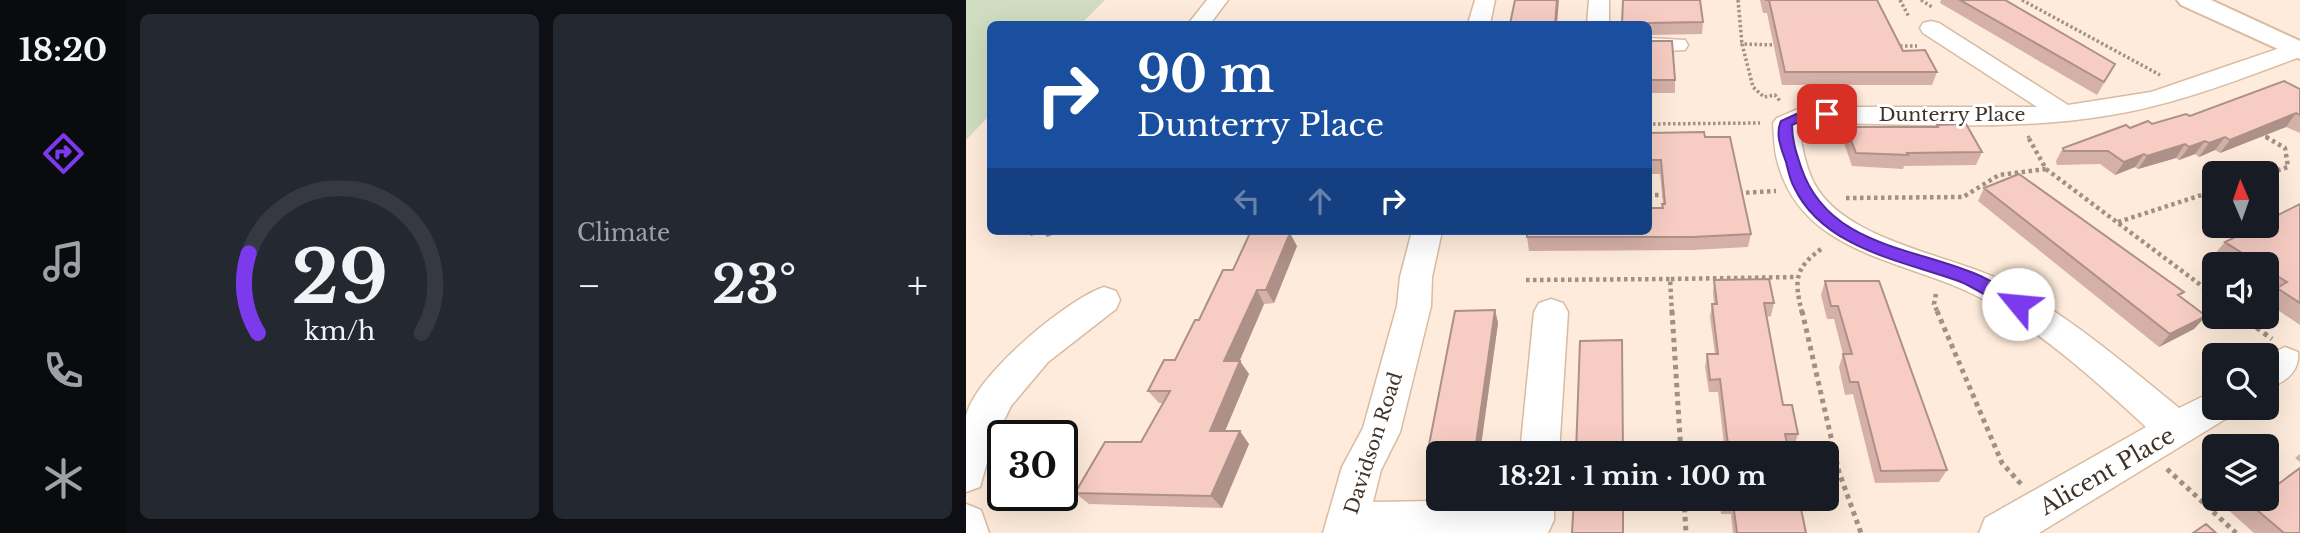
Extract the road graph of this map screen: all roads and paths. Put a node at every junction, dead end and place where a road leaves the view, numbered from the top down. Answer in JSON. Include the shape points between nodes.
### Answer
{"nodes":[{"id":1,"x":1218,"y":0,"type":"edge"},
{"id":2,"x":1485,"y":0,"type":"edge"},
{"id":3,"x":1599,"y":0,"type":"edge"},
{"id":4,"x":1738,"y":0,"type":"edge"},
{"id":5,"x":2190,"y":0,"type":"edge"},
{"id":6,"x":1201,"y":21,"type":"edge"},
{"id":7,"x":1480,"y":21,"type":"edge"},
{"id":8,"x":1598,"y":21,"type":"edge"},
{"id":9,"x":1931,"y":28,"type":"dead end"},
{"id":10,"x":1742,"y":44,"type":"junction"},
{"id":11,"x":1652,"y":45,"type":"edge"},
{"id":12,"x":1677,"y":45,"type":"dead end"},
{"id":13,"x":1780,"y":45,"type":"edge"},
{"id":14,"x":1958,"y":45,"type":"junction"},
{"id":15,"x":1884,"y":46,"type":"edge"},
{"id":16,"x":2299,"y":51,"type":"edge"},
{"id":17,"x":2063,"y":113,"type":"junction"},
{"id":18,"x":2016,"y":114,"type":"junction"},
{"id":19,"x":1791,"y":120,"type":"junction"},
{"id":20,"x":1652,"y":124,"type":"edge"},
{"id":21,"x":2046,"y":169,"type":"junction"},
{"id":22,"x":1731,"y":193,"type":"edge"},
{"id":23,"x":1805,"y":193,"type":"junction"},
{"id":24,"x":1652,"y":195,"type":"edge"},
{"id":25,"x":1676,"y":195,"type":"edge"},
{"id":26,"x":2202,"y":195,"type":"edge"},
{"id":27,"x":2117,"y":222,"type":"junction"},
{"id":28,"x":1845,"y":233,"type":"junction"},
{"id":29,"x":1426,"y":235,"type":"edge"},
{"id":30,"x":1942,"y":270,"type":"junction"},
{"id":31,"x":1796,"y":277,"type":"junction"},
{"id":32,"x":1670,"y":279,"type":"junction"},
{"id":33,"x":1526,"y":280,"type":"dead end"},
{"id":34,"x":2202,"y":286,"type":"edge"},
{"id":35,"x":1104,"y":300,"type":"dead end"},
{"id":36,"x":1551,"y":312,"type":"dead end"},
{"id":37,"x":2202,"y":414,"type":"edge"},
{"id":38,"x":2161,"y":440,"type":"junction"},
{"id":39,"x":1540,"y":441,"type":"edge"},
{"id":40,"x":1680,"y":441,"type":"edge"},
{"id":41,"x":966,"y":474,"type":"edge"},
{"id":42,"x":2043,"y":508,"type":"junction"},
{"id":43,"x":1533,"y":511,"type":"edge"},
{"id":44,"x":1685,"y":511,"type":"edge"},
{"id":45,"x":966,"y":524,"type":"edge"},
{"id":46,"x":1345,"y":528,"type":"edge"},
{"id":47,"x":968,"y":533,"type":"edge"},
{"id":48,"x":1686,"y":533,"type":"edge"},
{"id":49,"x":1861,"y":533,"type":"edge"},
{"id":50,"x":2000,"y":533,"type":"edge"},
{"id":51,"x":2236,"y":533,"type":"edge"}],
"edges":[{"from":1,"to":6,"type":"street"},
{"from":2,"to":7,"type":"street"},
{"from":3,"to":8,"type":"street"},
{"from":4,"to":10,"type":"path"},
{"from":5,"to":16,"type":"main road"},
{"from":9,"to":14,"type":"street"},
{"from":10,"to":13,"type":"path"},
{"from":10,"to":19,"type":"path","via":[[1753,87],[1764,97],[1775,95]]},
{"from":11,"to":12,"type":"street"},
{"from":14,"to":15,"type":"path"},
{"from":14,"to":17,"type":"street"},
{"from":16,"to":17,"type":"street","name":"Dunterry Place","via":[[2187,90]]},
{"from":17,"to":18,"type":"street","name":"Dunterry Place"},
{"from":18,"to":19,"type":"street","name":"Dunterry Place","via":[[1803,114]]},
{"from":18,"to":21,"type":"path"},
{"from":19,"to":20,"type":"path"},
{"from":19,"to":23,"type":"street","via":[[1786,140]]},
{"from":21,"to":23,"type":"path","via":[[1999,175],[1963,197]]},
{"from":21,"to":27,"type":"path"},
{"from":22,"to":23,"type":"path"},
{"from":23,"to":28,"type":"street"},
{"from":24,"to":25,"type":"path"},
{"from":26,"to":27,"type":"path"},
{"from":27,"to":34,"type":"path"},
{"from":28,"to":30,"type":"street"},
{"from":28,"to":31,"type":"path","via":[[1811,256]]},
{"from":29,"to":46,"type":"street","name":"Davidson Road","via":[[1414,306],[1381,432],[1362,467]]},
{"from":30,"to":38,"type":"street","via":[[1970,279],[2063,333]]},
{"from":30,"to":42,"type":"path","via":[[1934,304],[1939,316],[2002,463]]},
{"from":31,"to":32,"type":"path"},
{"from":31,"to":49,"type":"path","via":[[1839,472]]},
{"from":32,"to":33,"type":"path"},
{"from":32,"to":40,"type":"path"},
{"from":35,"to":41,"type":"street","via":[[1047,341],[1008,380],[980,427]]},
{"from":36,"to":39,"type":"street"},
{"from":37,"to":38,"type":"street","name":"Alicent Place"},
{"from":38,"to":42,"type":"street","name":"Alicent Place"},
{"from":38,"to":51,"type":"path"},
{"from":42,"to":50,"type":"street","name":"Alicent Place"},
{"from":43,"to":46,"type":"street","via":[[1532,520]]},
{"from":44,"to":48,"type":"path"},
{"from":45,"to":47,"type":"street"}]}
